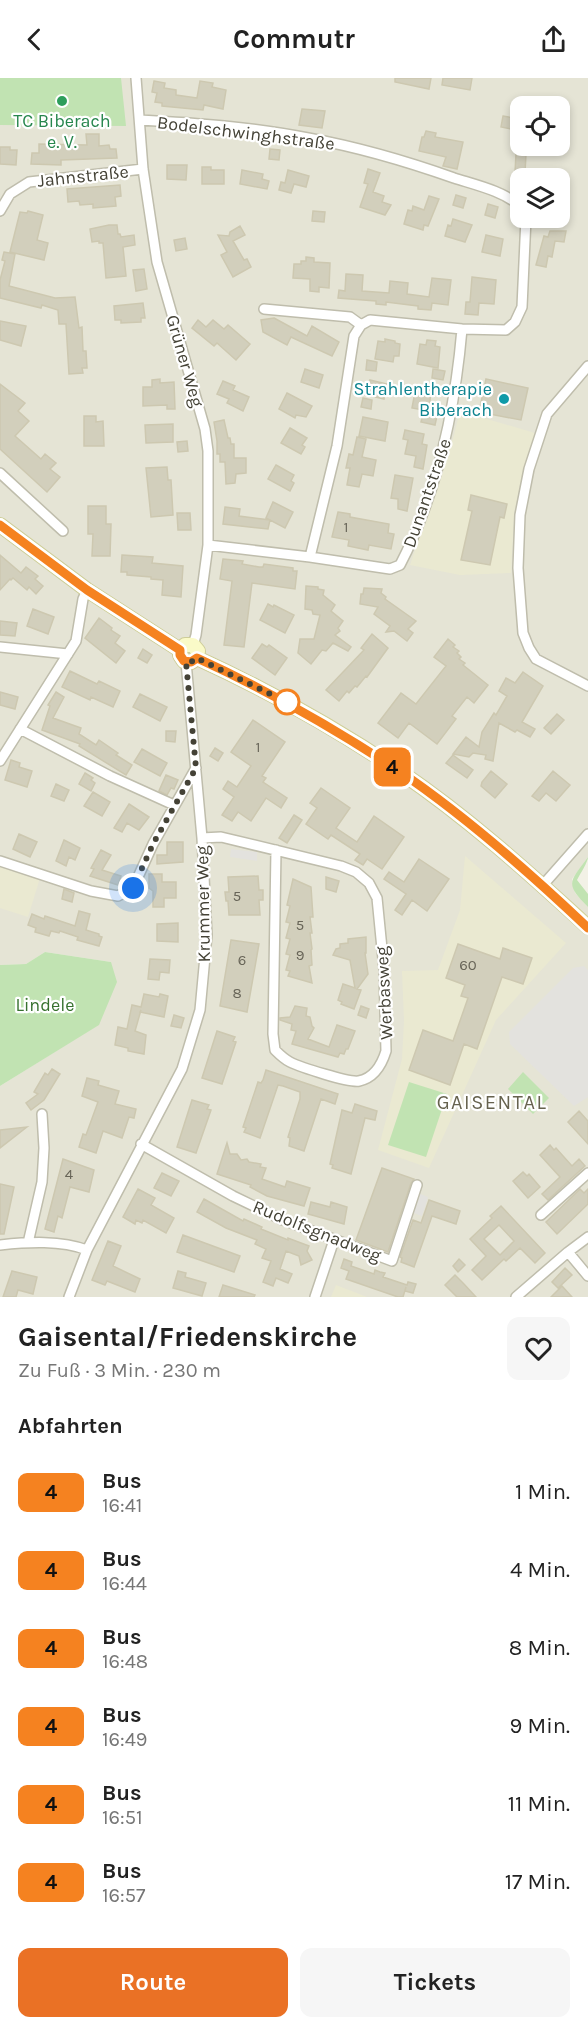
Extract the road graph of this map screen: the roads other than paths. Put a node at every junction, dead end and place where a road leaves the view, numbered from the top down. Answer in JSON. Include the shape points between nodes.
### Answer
{"nodes":[{"id":1,"x":136,"y":78,"type":"edge"},
{"id":2,"x":140,"y":120,"type":"junction"},
{"id":3,"x":143,"y":169,"type":"junction"},
{"id":4,"x":510,"y":199,"type":"edge"},
{"id":5,"x":0,"y":211,"type":"edge"},
{"id":6,"x":527,"y":228,"type":"edge"},
{"id":7,"x":264,"y":309,"type":"dead end"},
{"id":8,"x":361,"y":325,"type":"junction"},
{"id":9,"x":462,"y":329,"type":"junction"},
{"id":10,"x":588,"y":366,"type":"edge"},
{"id":11,"x":0,"y":473,"type":"edge"},
{"id":12,"x":0,"y":525,"type":"edge"},
{"id":13,"x":63,"y":531,"type":"dead end"},
{"id":14,"x":208,"y":545,"type":"junction"},
{"id":15,"x":310,"y":557,"type":"junction"},
{"id":16,"x":87,"y":590,"type":"junction"},
{"id":17,"x":0,"y":647,"type":"edge"},
{"id":18,"x":68,"y":654,"type":"junction"},
{"id":19,"x":189,"y":654,"type":"junction"},
{"id":20,"x":588,"y":686,"type":"edge"},
{"id":21,"x":20,"y":729,"type":"junction"},
{"id":22,"x":0,"y":761,"type":"edge"},
{"id":23,"x":196,"y":768,"type":"junction"},
{"id":24,"x":174,"y":805,"type":"junction"},
{"id":25,"x":588,"y":834,"type":"edge"},
{"id":26,"x":202,"y":838,"type":"junction"},
{"id":27,"x":276,"y":850,"type":"junction"},
{"id":28,"x":0,"y":861,"type":"edge"},
{"id":29,"x":543,"y":885,"type":"junction"},
{"id":30,"x":588,"y":927,"type":"edge"},
{"id":31,"x":42,"y":1114,"type":"dead end"},
{"id":32,"x":141,"y":1144,"type":"junction"},
{"id":33,"x":588,"y":1173,"type":"edge"},
{"id":34,"x":417,"y":1185,"type":"dead end"},
{"id":35,"x":542,"y":1215,"type":"dead end"},
{"id":36,"x":588,"y":1237,"type":"edge"},
{"id":37,"x":334,"y":1240,"type":"junction"},
{"id":38,"x":28,"y":1243,"type":"junction"},
{"id":39,"x":0,"y":1245,"type":"edge"},
{"id":40,"x":87,"y":1250,"type":"junction"},
{"id":41,"x":568,"y":1252,"type":"junction"},
{"id":42,"x":588,"y":1276,"type":"edge"},
{"id":43,"x":69,"y":1297,"type":"edge"},
{"id":44,"x":315,"y":1297,"type":"edge"},
{"id":45,"x":516,"y":1297,"type":"edge"}],
"edges":[{"from":1,"to":2,"type":"street","name":"Grüner Weg"},
{"from":2,"to":3,"type":"street","name":"Grüner Weg"},
{"from":2,"to":4,"type":"street","name":"Bodelschwinghstraße","via":[[306,137],[406,162]]},
{"from":3,"to":5,"type":"street","name":"Jahnstraße","via":[[29,182],[10,194]]},
{"from":3,"to":14,"type":"street","name":"Grüner Weg","via":[[157,262],[205,429]]},
{"from":6,"to":9,"type":"street","via":[[519,317],[506,330]]},
{"from":7,"to":8,"type":"street","via":[[350,316]]},
{"from":8,"to":9,"type":"street","via":[[370,320]]},
{"from":8,"to":15,"type":"street","via":[[354,336],[337,446]]},
{"from":9,"to":15,"type":"street","name":"Dunantstraße","via":[[450,422],[440,461],[400,565],[390,569]]},
{"from":10,"to":20,"type":"street","via":[[547,414],[529,469],[520,515],[518,568],[528,648],[536,659]]},
{"from":11,"to":13,"type":"street"},
{"from":12,"to":16,"type":"main road"},
{"from":14,"to":15,"type":"street"},
{"from":14,"to":19,"type":"street","name":"Grüner Weg","via":[[196,635]]},
{"from":16,"to":18,"type":"street","via":[[76,641]]},
{"from":16,"to":19,"type":"main road"},
{"from":17,"to":18,"type":"street"},
{"from":18,"to":21,"type":"street"},
{"from":19,"to":23,"type":"street","name":"Krummer Weg"},
{"from":19,"to":29,"type":"main road","via":[[293,705],[400,772]]},
{"from":21,"to":22,"type":"street"},
{"from":21,"to":24,"type":"street"},
{"from":23,"to":24,"type":"street"},
{"from":23,"to":26,"type":"street","name":"Krummer Weg"},
{"from":24,"to":28,"type":"street","via":[[133,888],[118,896]]},
{"from":25,"to":29,"type":"street"},
{"from":26,"to":27,"type":"street","name":"Werbasweg","via":[[221,837]]},
{"from":26,"to":32,"type":"street","name":"Krummer Weg","via":[[207,935],[200,1010],[182,1069]]},
{"from":27,"to":27,"type":"street","name":"Werbasweg","via":[[356,872],[369,883],[377,898],[386,1051],[374,1074],[359,1081],[288,1061],[275,1050]]},
{"from":29,"to":30,"type":"main road"},
{"from":31,"to":38,"type":"street","via":[[42,1182]]},
{"from":32,"to":37,"type":"street","name":"Rudolfsgnadweg","via":[[283,1221]]},
{"from":32,"to":40,"type":"street","name":"Krummer Weg"},
{"from":33,"to":35,"type":"street"},
{"from":34,"to":37,"type":"street","name":"Rudolfsgnadweg","via":[[392,1261]]},
{"from":36,"to":41,"type":"street"},
{"from":37,"to":44,"type":"street"},
{"from":38,"to":39,"type":"street"},
{"from":38,"to":40,"type":"street","via":[[75,1245]]},
{"from":40,"to":43,"type":"street","name":"Krummer Weg"},
{"from":41,"to":42,"type":"street"},
{"from":41,"to":45,"type":"street"}]}
